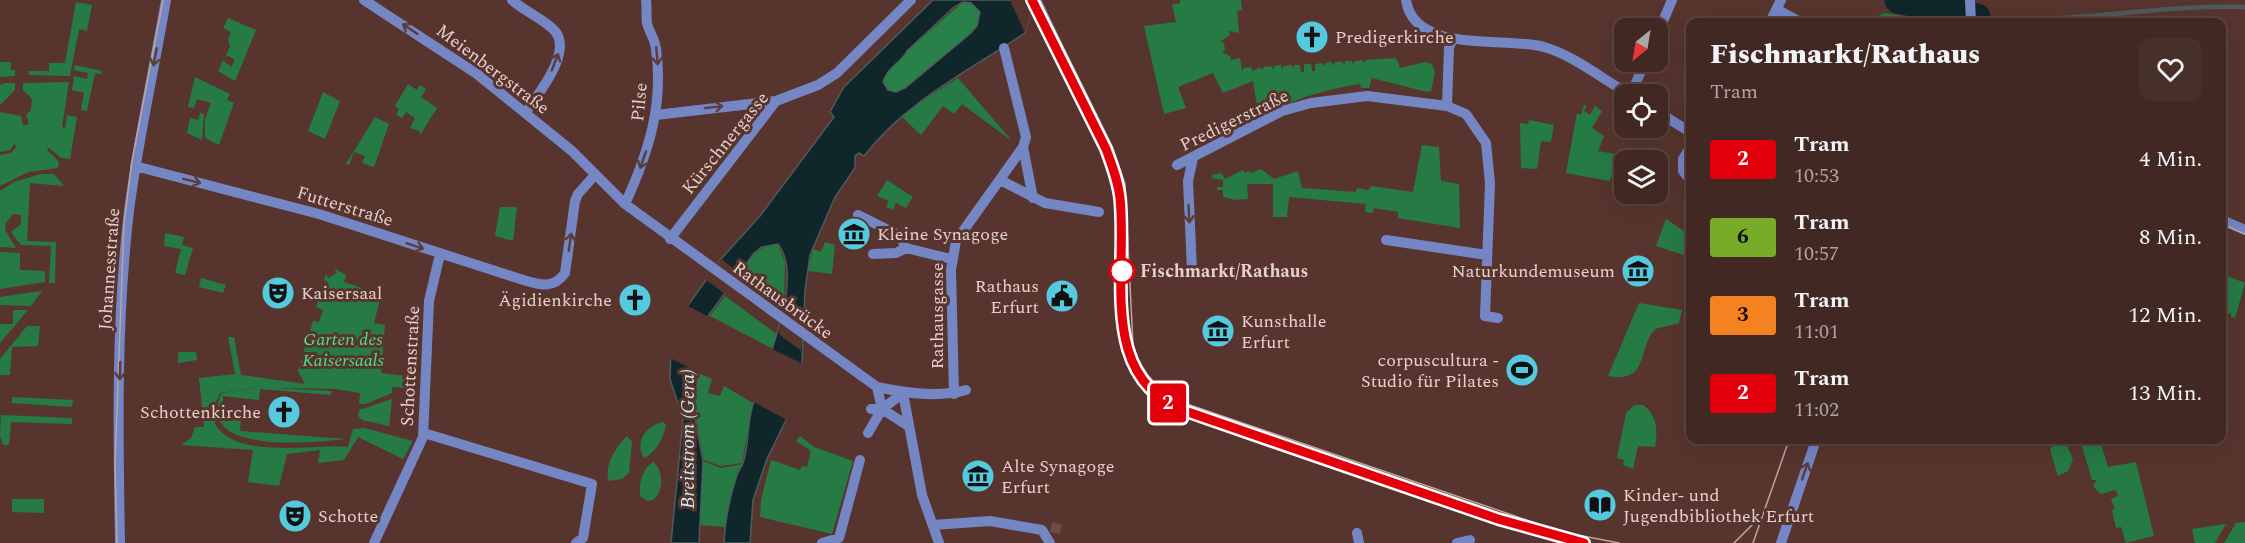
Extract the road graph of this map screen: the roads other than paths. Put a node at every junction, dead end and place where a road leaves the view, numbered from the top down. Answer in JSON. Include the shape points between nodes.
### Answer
{"nodes":[{"id":1,"x":166,"y":0,"type":"edge"},
{"id":2,"x":364,"y":0,"type":"edge"},
{"id":3,"x":512,"y":0,"type":"edge"},
{"id":4,"x":646,"y":0,"type":"edge"},
{"id":5,"x":910,"y":0,"type":"edge"},
{"id":6,"x":1036,"y":0,"type":"edge"},
{"id":7,"x":1406,"y":0,"type":"edge"},
{"id":8,"x":1672,"y":0,"type":"edge"},
{"id":9,"x":1970,"y":3,"type":"edge"},
{"id":10,"x":1780,"y":5,"type":"edge"},
{"id":11,"x":1664,"y":18,"type":"edge"},
{"id":12,"x":1772,"y":18,"type":"edge"},
{"id":13,"x":1795,"y":18,"type":"edge"},
{"id":14,"x":1971,"y":18,"type":"edge"},
{"id":15,"x":1453,"y":39,"type":"junction"},
{"id":16,"x":1056,"y":43,"type":"dead end"},
{"id":17,"x":1004,"y":48,"type":"dead end"},
{"id":18,"x":1614,"y":85,"type":"edge"},
{"id":19,"x":776,"y":101,"type":"junction"},
{"id":20,"x":1448,"y":106,"type":"junction"},
{"id":21,"x":526,"y":112,"type":"junction"},
{"id":22,"x":656,"y":114,"type":"junction"},
{"id":23,"x":1668,"y":118,"type":"edge"},
{"id":24,"x":1686,"y":130,"type":"edge"},
{"id":25,"x":1023,"y":147,"type":"junction"},
{"id":26,"x":1686,"y":154,"type":"edge"},
{"id":27,"x":1193,"y":159,"type":"junction"},
{"id":28,"x":1177,"y":165,"type":"dead end"},
{"id":29,"x":135,"y":166,"type":"junction"},
{"id":30,"x":1686,"y":175,"type":"edge"},
{"id":31,"x":594,"y":176,"type":"junction"},
{"id":32,"x":1000,"y":180,"type":"junction"},
{"id":33,"x":1033,"y":198,"type":"junction"},
{"id":34,"x":625,"y":204,"type":"junction"},
{"id":35,"x":1099,"y":212,"type":"dead end"},
{"id":36,"x":858,"y":216,"type":"dead end"},
{"id":37,"x":2226,"y":222,"type":"edge"},
{"id":38,"x":2245,"y":230,"type":"edge"},
{"id":39,"x":670,"y":239,"type":"junction"},
{"id":40,"x":1386,"y":240,"type":"dead end"},
{"id":41,"x":899,"y":253,"type":"junction"},
{"id":42,"x":440,"y":254,"type":"junction"},
{"id":43,"x":873,"y":254,"type":"dead end"},
{"id":44,"x":1487,"y":255,"type":"junction"},
{"id":45,"x":951,"y":260,"type":"junction"},
{"id":46,"x":1192,"y":270,"type":"dead end"},
{"id":47,"x":1498,"y":318,"type":"dead end"},
{"id":48,"x":877,"y":387,"type":"junction"},
{"id":49,"x":966,"y":390,"type":"dead end"},
{"id":50,"x":903,"y":393,"type":"junction"},
{"id":51,"x":954,"y":394,"type":"junction"},
{"id":52,"x":876,"y":409,"type":"junction"},
{"id":53,"x":907,"y":425,"type":"junction"},
{"id":54,"x":424,"y":433,"type":"junction"},
{"id":55,"x":867,"y":433,"type":"dead end"},
{"id":56,"x":1815,"y":444,"type":"edge"},
{"id":57,"x":860,"y":460,"type":"dead end"},
{"id":58,"x":933,"y":525,"type":"junction"},
{"id":59,"x":1470,"y":540,"type":"dead end"},
{"id":60,"x":120,"y":543,"type":"edge"},
{"id":61,"x":374,"y":543,"type":"edge"},
{"id":62,"x":576,"y":543,"type":"edge"},
{"id":63,"x":822,"y":543,"type":"edge"},
{"id":64,"x":939,"y":543,"type":"edge"},
{"id":65,"x":1050,"y":543,"type":"edge"},
{"id":66,"x":1457,"y":543,"type":"edge"},
{"id":67,"x":1781,"y":543,"type":"edge"}],
"edges":[{"from":1,"to":29,"type":"street","name":"Johannesstraße","one_way":true},
{"from":21,"to":2,"type":"street","name":"Meienbergstraße","one_way":true},
{"from":21,"to":3,"type":"street","one_way":true,"via":[[555,67],[560,40],[554,30]]},
{"from":4,"to":22,"type":"street","name":"Pilse","one_way":true,"via":[[658,66]]},
{"from":5,"to":19,"type":"street","name":"Kürschnergasse","via":[[837,73]]},
{"from":6,"to":16,"type":"street"},
{"from":7,"to":15,"type":"street","via":[[1409,15],[1417,23]]},
{"from":8,"to":11,"type":"street"},
{"from":9,"to":14,"type":"street"},
{"from":10,"to":12,"type":"street"},
{"from":10,"to":13,"type":"street"},
{"from":15,"to":18,"type":"street","via":[[1543,46]]},
{"from":15,"to":20,"type":"street","via":[[1449,47]]},
{"from":17,"to":25,"type":"street","via":[[1026,137]]},
{"from":22,"to":19,"type":"street","one_way":true},
{"from":19,"to":39,"type":"street","name":"Kürschnergasse"},
{"from":20,"to":27,"type":"street","name":"Predigerstraße","via":[[1367,96],[1311,103],[1282,111]]},
{"from":20,"to":44,"type":"street","name":"Predigerstraße","via":[[1466,114],[1486,143],[1490,183]]},
{"from":21,"to":31,"type":"street","name":"Meienbergstraße","via":[[572,151]]},
{"from":22,"to":34,"type":"street","name":"Pilse","one_way":true,"via":[[643,165]]},
{"from":23,"to":24,"type":"street"},
{"from":25,"to":32,"type":"street","name":"Rathausgasse"},
{"from":25,"to":33,"type":"street"},
{"from":26,"to":30,"type":"street"},
{"from":27,"to":28,"type":"street","name":"Predigerstraße"},
{"from":27,"to":46,"type":"street","one_way":true,"via":[[1188,181]]},
{"from":29,"to":42,"type":"street","name":"Futterstraße","one_way":true,"via":[[319,214]]},
{"from":29,"to":60,"type":"street","name":"Johannesstraße","one_way":true,"via":[[122,331]]},
{"from":31,"to":34,"type":"street","name":"Meienbergstraße"},
{"from":42,"to":31,"type":"street","name":"Futterstraße","one_way":true,"via":[[543,285],[554,284],[565,273],[575,201]]},
{"from":32,"to":33,"type":"street"},
{"from":32,"to":45,"type":"street","name":"Rathausgasse","via":[[957,241]]},
{"from":33,"to":35,"type":"street"},
{"from":34,"to":39,"type":"street","name":"Rathausbrücke"},
{"from":36,"to":41,"type":"street","via":[[900,236]]},
{"from":37,"to":38,"type":"street"},
{"from":39,"to":48,"type":"street","name":"Rathausbrücke"},
{"from":40,"to":44,"type":"street"},
{"from":41,"to":43,"type":"street"},
{"from":41,"to":45,"type":"street"},
{"from":42,"to":54,"type":"street","name":"Schottenstraße","via":[[429,301]]},
{"from":44,"to":47,"type":"street","via":[[1485,315]]},
{"from":45,"to":51,"type":"street","name":"Rathausgasse"},
{"from":48,"to":50,"type":"street"},
{"from":48,"to":52,"type":"street"},
{"from":49,"to":51,"type":"street"},
{"from":50,"to":51,"type":"street"},
{"from":50,"to":52,"type":"street"},
{"from":50,"to":53,"type":"street"},
{"from":52,"to":53,"type":"street"},
{"from":52,"to":55,"type":"street"},
{"from":53,"to":58,"type":"street","via":[[922,495]]},
{"from":54,"to":61,"type":"street","name":"Schottenstraße"},
{"from":54,"to":62,"type":"street","via":[[592,484],[583,538]]},
{"from":67,"to":56,"type":"street","one_way":true},
{"from":57,"to":63,"type":"street","via":[[839,538]]},
{"from":58,"to":64,"type":"street"},
{"from":58,"to":65,"type":"street","via":[[990,521],[1046,529]]},
{"from":59,"to":66,"type":"street"}]}
